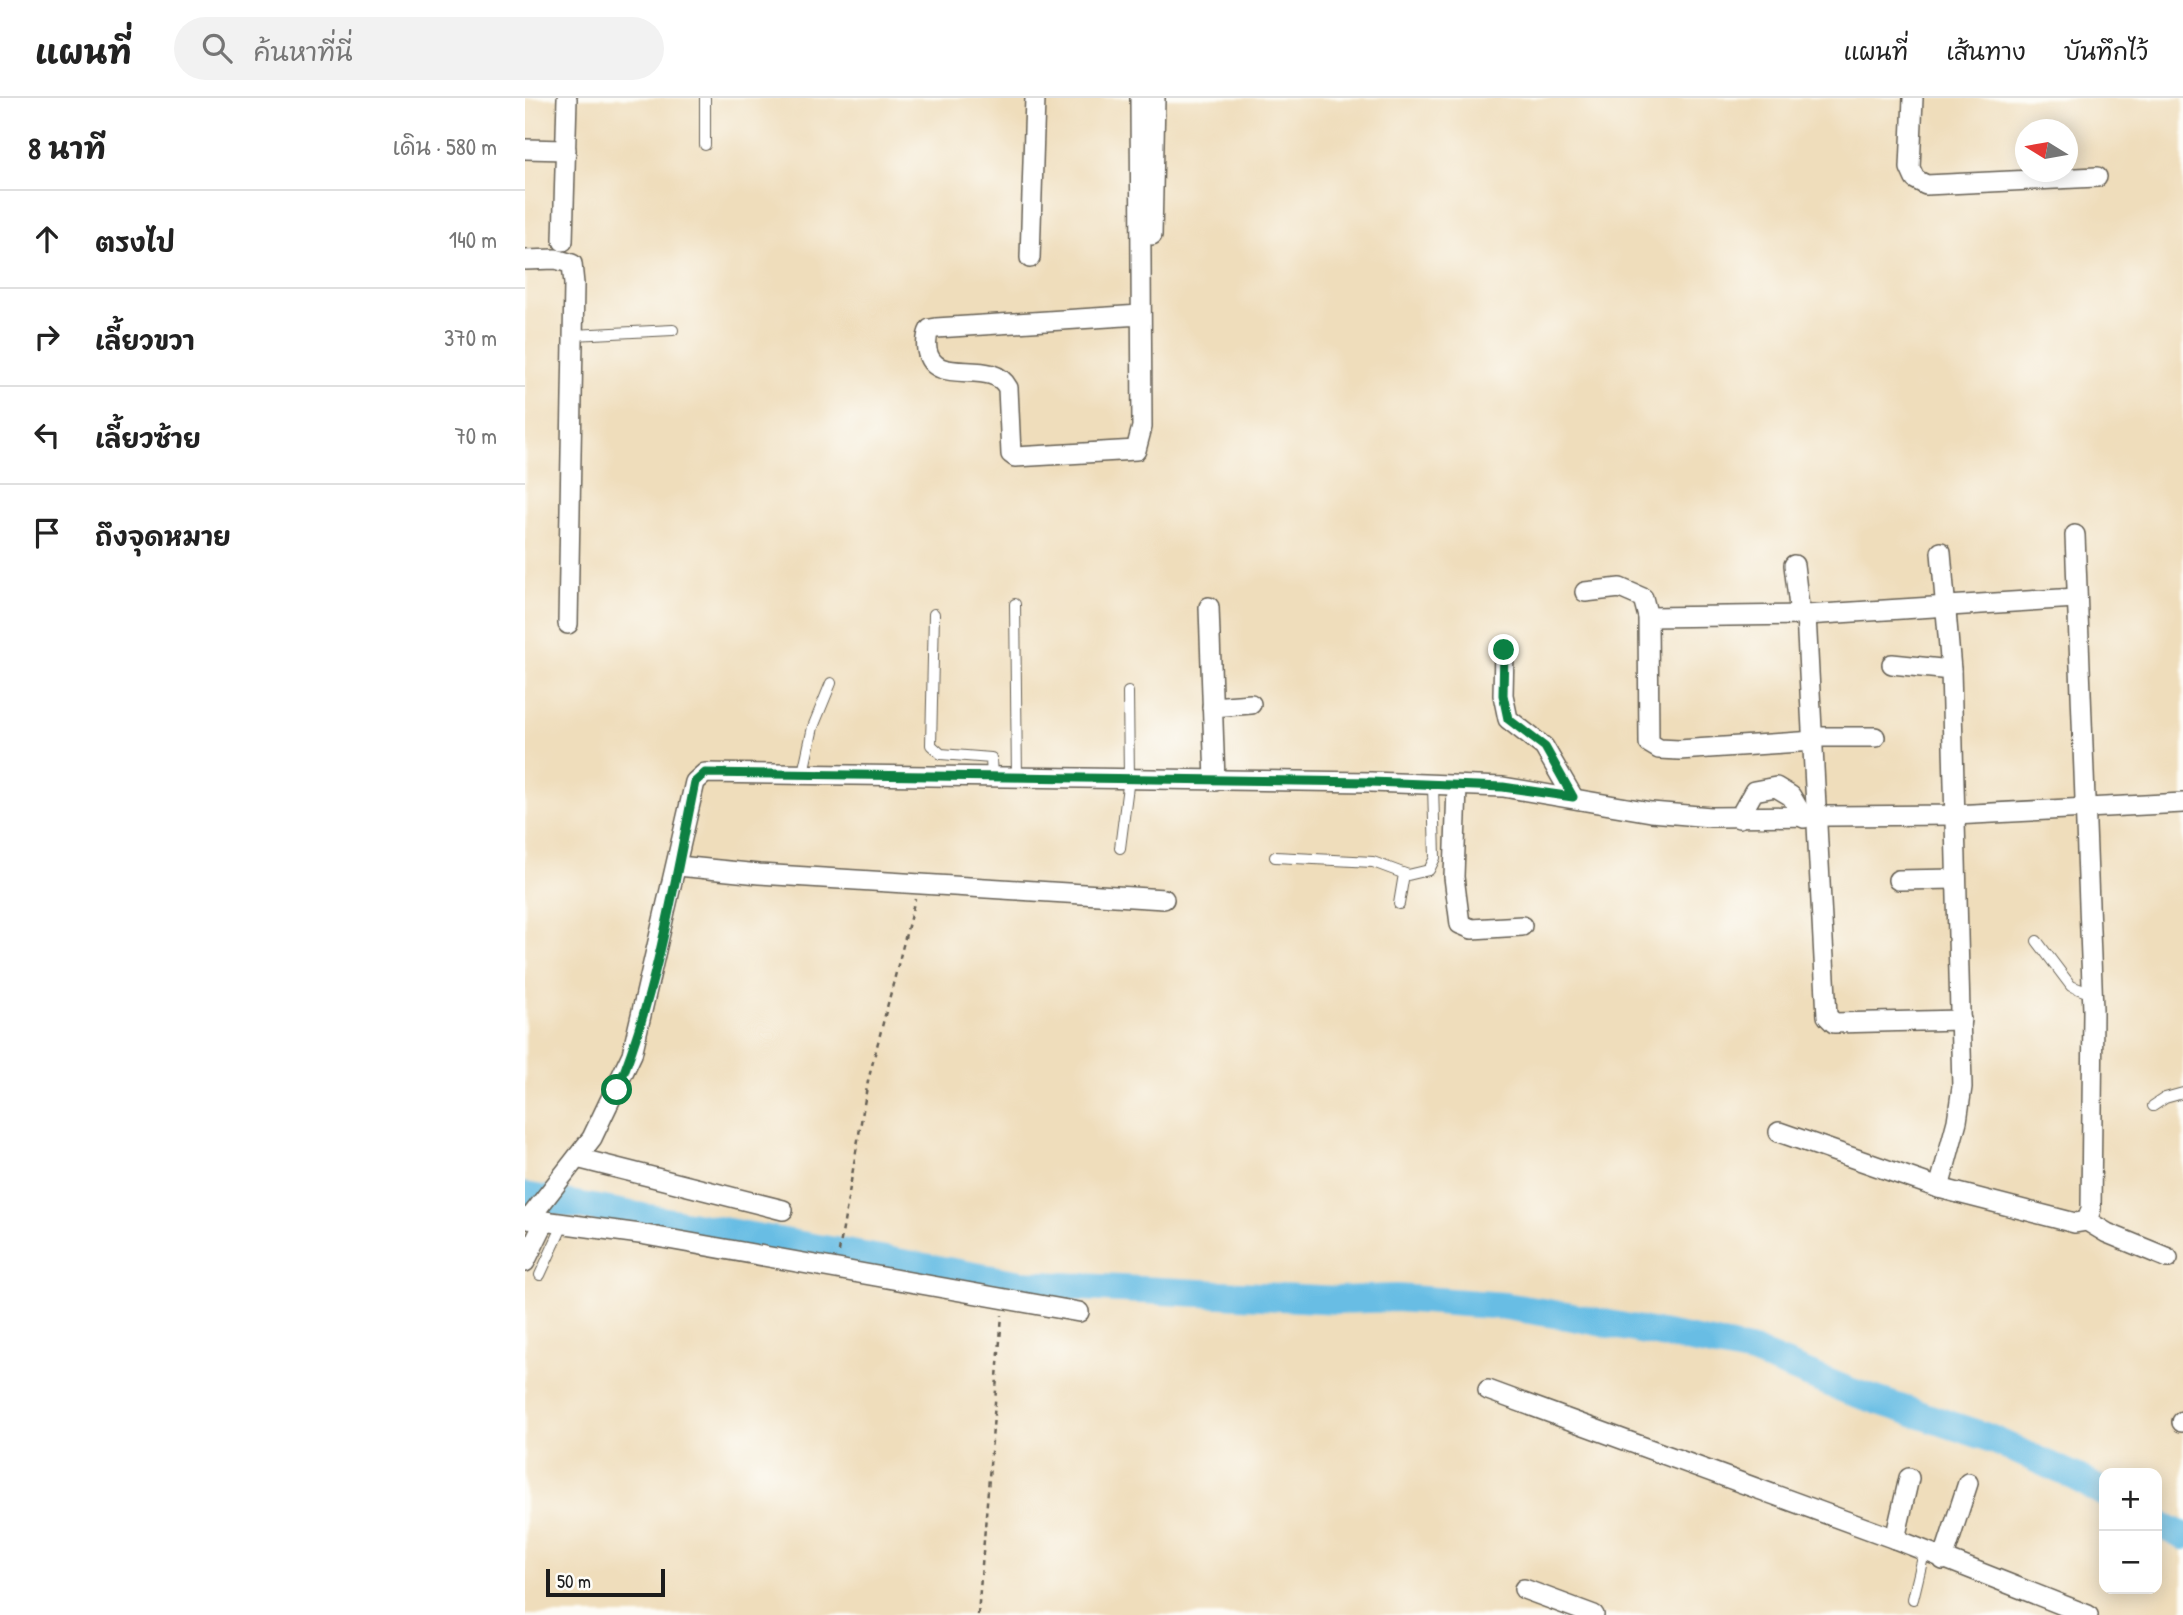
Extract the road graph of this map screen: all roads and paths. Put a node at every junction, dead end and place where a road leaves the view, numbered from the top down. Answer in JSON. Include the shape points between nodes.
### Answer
{"nodes":[{"id":1,"x":567,"y":98,"type":"edge"},
{"id":2,"x":705,"y":98,"type":"edge"},
{"id":3,"x":1035,"y":98,"type":"edge"},
{"id":4,"x":1140,"y":98,"type":"edge"},
{"id":5,"x":1155,"y":98,"type":"edge"},
{"id":6,"x":1913,"y":98,"type":"edge"},
{"id":7,"x":705,"y":145,"type":"dead end"},
{"id":8,"x":525,"y":149,"type":"edge"},
{"id":9,"x":566,"y":150,"type":"junction"},
{"id":10,"x":2098,"y":177,"type":"dead end"},
{"id":11,"x":563,"y":241,"type":"dead end"},
{"id":12,"x":1151,"y":253,"type":"dead end"},
{"id":13,"x":1030,"y":258,"type":"dead end"},
{"id":14,"x":525,"y":260,"type":"edge"},
{"id":15,"x":1140,"y":315,"type":"junction"},
{"id":16,"x":673,"y":330,"type":"dead end"},
{"id":17,"x":573,"y":335,"type":"junction"},
{"id":18,"x":2075,"y":535,"type":"dead end"},
{"id":19,"x":1941,"y":552,"type":"dead end"},
{"id":20,"x":1794,"y":565,"type":"dead end"},
{"id":21,"x":1585,"y":592,"type":"dead end"},
{"id":22,"x":2076,"y":598,"type":"junction"},
{"id":23,"x":1015,"y":604,"type":"dead end"},
{"id":24,"x":1946,"y":606,"type":"junction"},
{"id":25,"x":1209,"y":607,"type":"dead end"},
{"id":26,"x":934,"y":614,"type":"dead end"},
{"id":27,"x":1803,"y":615,"type":"junction"},
{"id":28,"x":1648,"y":617,"type":"junction"},
{"id":29,"x":568,"y":624,"type":"dead end"},
{"id":30,"x":1504,"y":650,"type":"dead end"},
{"id":31,"x":1892,"y":664,"type":"dead end"},
{"id":32,"x":1951,"y":670,"type":"junction"},
{"id":33,"x":831,"y":683,"type":"dead end"},
{"id":34,"x":1128,"y":692,"type":"dead end"},
{"id":35,"x":1251,"y":704,"type":"dead end"},
{"id":36,"x":1212,"y":708,"type":"junction"},
{"id":37,"x":1875,"y":737,"type":"dead end"},
{"id":38,"x":1814,"y":739,"type":"junction"},
{"id":39,"x":803,"y":773,"type":"junction"},
{"id":40,"x":992,"y":778,"type":"junction"},
{"id":41,"x":1017,"y":778,"type":"junction"},
{"id":42,"x":1129,"y":778,"type":"junction"},
{"id":43,"x":1215,"y":781,"type":"junction"},
{"id":44,"x":1433,"y":785,"type":"junction"},
{"id":45,"x":1457,"y":786,"type":"junction"},
{"id":46,"x":1573,"y":797,"type":"junction"},
{"id":47,"x":2183,"y":803,"type":"edge"},
{"id":48,"x":2084,"y":811,"type":"junction"},
{"id":49,"x":1954,"y":815,"type":"junction"},
{"id":50,"x":1811,"y":817,"type":"junction"},
{"id":51,"x":1739,"y":818,"type":"junction"},
{"id":52,"x":1120,"y":848,"type":"dead end"},
{"id":53,"x":1275,"y":857,"type":"dead end"},
{"id":54,"x":678,"y":866,"type":"junction"},
{"id":55,"x":1403,"y":873,"type":"junction"},
{"id":56,"x":1957,"y":879,"type":"junction"},
{"id":57,"x":1898,"y":880,"type":"dead end"},
{"id":58,"x":915,"y":897,"type":"dead end"},
{"id":59,"x":1164,"y":899,"type":"dead end"},
{"id":60,"x":1399,"y":904,"type":"dead end"},
{"id":61,"x":1522,"y":926,"type":"dead end"},
{"id":62,"x":2037,"y":941,"type":"dead end"},
{"id":63,"x":2092,"y":993,"type":"junction"},
{"id":64,"x":1961,"y":1020,"type":"junction"},
{"id":65,"x":2183,"y":1093,"type":"edge"},
{"id":66,"x":2153,"y":1106,"type":"dead end"},
{"id":67,"x":1779,"y":1132,"type":"dead end"},
{"id":68,"x":577,"y":1158,"type":"junction"},
{"id":69,"x":1939,"y":1188,"type":"junction"},
{"id":70,"x":783,"y":1210,"type":"dead end"},
{"id":71,"x":540,"y":1218,"type":"edge"},
{"id":72,"x":2087,"y":1221,"type":"junction"},
{"id":73,"x":841,"y":1240,"type":"dead end"},
{"id":74,"x":2168,"y":1258,"type":"dead end"},
{"id":75,"x":525,"y":1262,"type":"edge"},
{"id":76,"x":540,"y":1275,"type":"dead end"},
{"id":77,"x":1002,"y":1298,"type":"junction"},
{"id":78,"x":1079,"y":1312,"type":"dead end"},
{"id":79,"x":1488,"y":1391,"type":"dead end"},
{"id":80,"x":1909,"y":1478,"type":"dead end"},
{"id":81,"x":1968,"y":1483,"type":"dead end"},
{"id":82,"x":1895,"y":1539,"type":"junction"},
{"id":83,"x":1924,"y":1553,"type":"junction"},
{"id":84,"x":1943,"y":1560,"type":"junction"},
{"id":85,"x":1524,"y":1589,"type":"dead end"},
{"id":86,"x":1913,"y":1599,"type":"dead end"},
{"id":87,"x":978,"y":1615,"type":"edge"},
{"id":88,"x":1594,"y":1615,"type":"edge"},
{"id":89,"x":2088,"y":1615,"type":"edge"}],
"edges":[{"from":1,"to":9,"type":"street"},
{"from":2,"to":7,"type":"lane"},
{"from":3,"to":13,"type":"street"},
{"from":4,"to":15,"type":"street"},
{"from":5,"to":12,"type":"street"},
{"from":6,"to":10,"type":"street","via":[[1910,168],[1915,179],[1926,185]]},
{"from":8,"to":9,"type":"street"},
{"from":9,"to":11,"type":"street"},
{"from":14,"to":17,"type":"street","via":[[556,258],[572,264]]},
{"from":15,"to":15,"type":"street","via":[[930,329],[927,351],[939,369],[1004,380],[1011,454],[1015,457],[1133,452],[1142,428]]},
{"from":16,"to":17,"type":"lane"},
{"from":17,"to":29,"type":"street"},
{"from":18,"to":22,"type":"street"},
{"from":19,"to":24,"type":"street"},
{"from":20,"to":27,"type":"street"},
{"from":21,"to":28,"type":"street","via":[[1620,588],[1633,592],[1643,598]]},
{"from":22,"to":24,"type":"street"},
{"from":22,"to":48,"type":"street"},
{"from":23,"to":41,"type":"lane"},
{"from":24,"to":27,"type":"street"},
{"from":24,"to":32,"type":"street"},
{"from":25,"to":36,"type":"street"},
{"from":26,"to":40,"type":"lane","via":[[931,745],[941,754],[991,758]]},
{"from":27,"to":28,"type":"street"},
{"from":27,"to":38,"type":"street"},
{"from":28,"to":38,"type":"street","via":[[1649,743],[1659,749],[1679,750]]},
{"from":30,"to":46,"type":"street","via":[[1503,695],[1508,719],[1545,747]]},
{"from":31,"to":32,"type":"street"},
{"from":32,"to":49,"type":"street"},
{"from":33,"to":39,"type":"lane","via":[[813,727]]},
{"from":34,"to":42,"type":"lane"},
{"from":35,"to":36,"type":"street"},
{"from":36,"to":43,"type":"street"},
{"from":37,"to":38,"type":"street"},
{"from":38,"to":50,"type":"street"},
{"from":39,"to":40,"type":"street"},
{"from":39,"to":54,"type":"street","via":[[713,771],[700,776]]},
{"from":40,"to":41,"type":"street"},
{"from":41,"to":42,"type":"street"},
{"from":42,"to":43,"type":"street"},
{"from":42,"to":52,"type":"lane"},
{"from":43,"to":44,"type":"street"},
{"from":44,"to":45,"type":"street"},
{"from":44,"to":55,"type":"lane","via":[[1433,865],[1419,873]]},
{"from":45,"to":46,"type":"street"},
{"from":45,"to":61,"type":"street","via":[[1454,877],[1460,924],[1472,929]]},
{"from":46,"to":51,"type":"street","via":[[1651,811]]},
{"from":47,"to":48,"type":"street"},
{"from":48,"to":49,"type":"street"},
{"from":48,"to":63,"type":"street"},
{"from":49,"to":50,"type":"street"},
{"from":49,"to":56,"type":"street"},
{"from":50,"to":51,"type":"street"},
{"from":50,"to":51,"type":"street","via":[[1776,787],[1753,791]]},
{"from":50,"to":64,"type":"street","via":[[1827,1016],[1834,1023]]},
{"from":53,"to":55,"type":"lane","via":[[1373,862]]},
{"from":54,"to":59,"type":"street"},
{"from":54,"to":68,"type":"street","via":[[632,1054],[598,1126]]},
{"from":55,"to":60,"type":"lane"},
{"from":56,"to":57,"type":"street"},
{"from":56,"to":64,"type":"street"},
{"from":58,"to":73,"type":"path","via":[[868,1081]]},
{"from":62,"to":63,"type":"lane","via":[[2071,986]]},
{"from":63,"to":72,"type":"street","via":[[2091,1209]]},
{"from":64,"to":69,"type":"street","via":[[1962,1087]]},
{"from":65,"to":66,"type":"lane"},
{"from":67,"to":69,"type":"street"},
{"from":68,"to":70,"type":"street"},
{"from":68,"to":71,"type":"street"},
{"from":69,"to":72,"type":"street","via":[[2075,1223]]},
{"from":71,"to":75,"type":"street"},
{"from":71,"to":76,"type":"lane"},
{"from":71,"to":77,"type":"street"},
{"from":72,"to":74,"type":"street"},
{"from":77,"to":78,"type":"street"},
{"from":77,"to":87,"type":"path"},
{"from":79,"to":82,"type":"street"},
{"from":80,"to":82,"type":"street"},
{"from":81,"to":84,"type":"street"},
{"from":82,"to":83,"type":"street"},
{"from":83,"to":84,"type":"street"},
{"from":83,"to":86,"type":"lane"},
{"from":84,"to":89,"type":"street"},
{"from":85,"to":88,"type":"street"}]}
